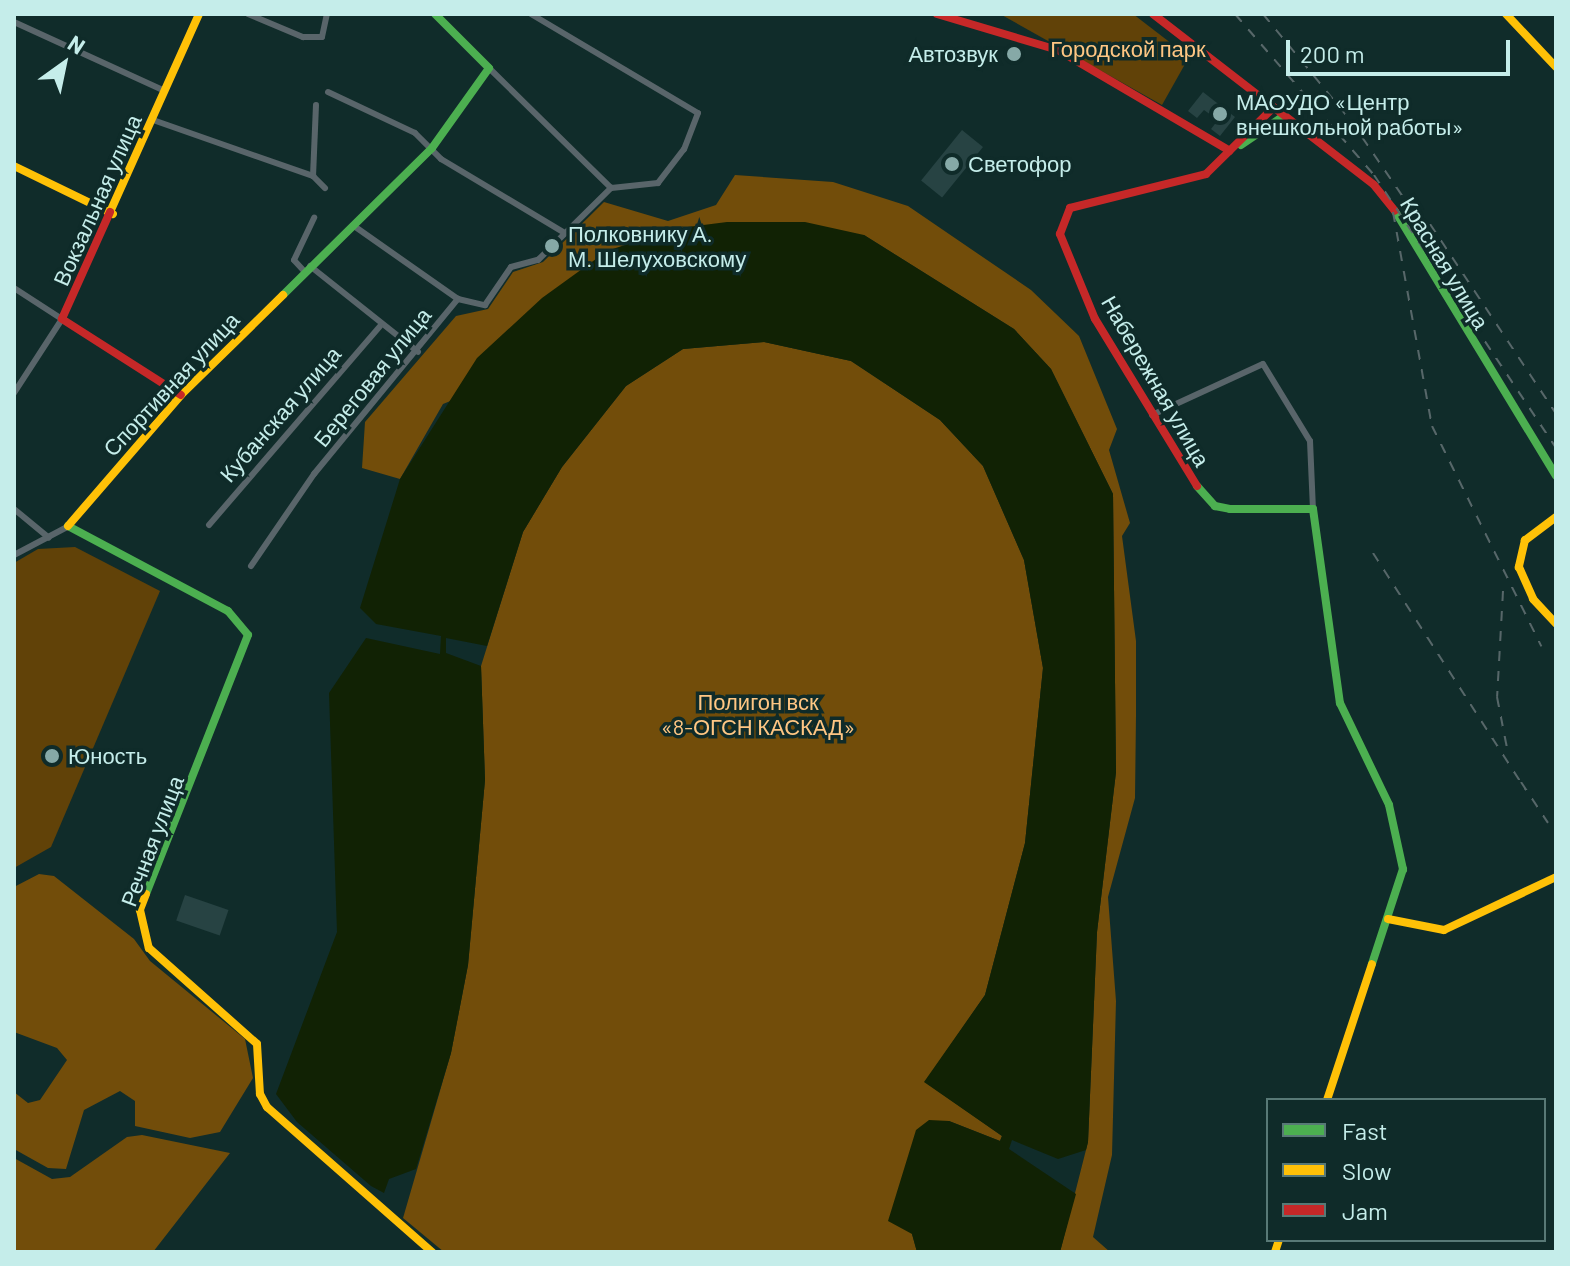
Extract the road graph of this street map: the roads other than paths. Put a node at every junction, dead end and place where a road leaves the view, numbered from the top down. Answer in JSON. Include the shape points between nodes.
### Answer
{"nodes":[{"id":1,"x":199,"y":14,"type":"edge"},
{"id":2,"x":248,"y":14,"type":"edge"},
{"id":3,"x":327,"y":14,"type":"edge"},
{"id":4,"x":531,"y":14,"type":"edge"},
{"id":5,"x":937,"y":14,"type":"edge"},
{"id":6,"x":1153,"y":14,"type":"edge"},
{"id":7,"x":1506,"y":14,"type":"edge"},
{"id":8,"x":438,"y":15,"type":"edge"},
{"id":9,"x":14,"y":22,"type":"edge"},
{"id":10,"x":1556,"y":67,"type":"edge"},
{"id":11,"x":489,"y":68,"type":"junction"},
{"id":12,"x":165,"y":91,"type":"junction"},
{"id":13,"x":328,"y":92,"type":"dead end"},
{"id":14,"x":316,"y":105,"type":"dead end"},
{"id":15,"x":1274,"y":107,"type":"junction"},
{"id":16,"x":1285,"y":115,"type":"junction"},
{"id":17,"x":153,"y":120,"type":"junction"},
{"id":18,"x":432,"y":148,"type":"junction"},
{"id":19,"x":1230,"y":151,"type":"junction"},
{"id":20,"x":14,"y":166,"type":"edge"},
{"id":21,"x":313,"y":176,"type":"junction"},
{"id":22,"x":325,"y":188,"type":"dead end"},
{"id":23,"x":611,"y":188,"type":"junction"},
{"id":24,"x":113,"y":214,"type":"junction"},
{"id":25,"x":314,"y":218,"type":"dead end"},
{"id":26,"x":354,"y":226,"type":"junction"},
{"id":27,"x":563,"y":232,"type":"junction"},
{"id":28,"x":308,"y":269,"type":"junction"},
{"id":29,"x":14,"y":288,"type":"edge"},
{"id":30,"x":458,"y":299,"type":"junction"},
{"id":31,"x":62,"y":319,"type":"junction"},
{"id":32,"x":380,"y":326,"type":"junction"},
{"id":33,"x":418,"y":352,"type":"junction"},
{"id":34,"x":14,"y":393,"type":"edge"},
{"id":35,"x":181,"y":395,"type":"junction"},
{"id":36,"x":1152,"y":415,"type":"junction"},
{"id":37,"x":1556,"y":476,"type":"edge"},
{"id":38,"x":14,"y":509,"type":"edge"},
{"id":39,"x":1313,"y":509,"type":"junction"},
{"id":40,"x":1556,"y":517,"type":"edge"},
{"id":41,"x":209,"y":525,"type":"dead end"},
{"id":42,"x":67,"y":527,"type":"junction"},
{"id":43,"x":49,"y":538,"type":"junction"},
{"id":44,"x":14,"y":555,"type":"edge"},
{"id":45,"x":251,"y":566,"type":"dead end"},
{"id":46,"x":1556,"y":624,"type":"edge"},
{"id":47,"x":1556,"y":877,"type":"edge"},
{"id":48,"x":1388,"y":919,"type":"junction"},
{"id":49,"x":1328,"y":1098,"type":"edge"},
{"id":50,"x":432,"y":1252,"type":"edge"}],
"edges":[{"from":1,"to":12,"type":"main road","name":"Вокзальная улица"},
{"from":2,"to":3,"type":"street","via":[[303,37],[322,37]]},
{"from":4,"to":23,"type":"street","via":[[698,113],[684,149],[658,183]]},
{"from":5,"to":19,"type":"main road","via":[[1058,50]]},
{"from":6,"to":15,"type":"main road","name":"Красная улица"},
{"from":7,"to":10,"type":"main road"},
{"from":8,"to":11,"type":"main road"},
{"from":9,"to":12,"type":"street"},
{"from":11,"to":18,"type":"main road","name":"Спортивная улица"},
{"from":11,"to":23,"type":"street"},
{"from":12,"to":17,"type":"main road","name":"Вокзальная улица"},
{"from":13,"to":18,"type":"street","via":[[415,133]]},
{"from":14,"to":21,"type":"street"},
{"from":15,"to":16,"type":"main road","name":"Красная улица"},
{"from":15,"to":19,"type":"main road"},
{"from":16,"to":19,"type":"main road"},
{"from":16,"to":37,"type":"main road","name":"Красная улица","via":[[1355,167],[1403,221]]},
{"from":17,"to":21,"type":"street"},
{"from":17,"to":24,"type":"main road","name":"Вокзальная улица"},
{"from":18,"to":26,"type":"main road","name":"Спортивная улица"},
{"from":18,"to":27,"type":"street"},
{"from":19,"to":36,"type":"main road","name":"Набережная улица","via":[[1206,174],[1085,202],[1060,221],[1095,319]]},
{"from":20,"to":24,"type":"main road"},
{"from":21,"to":22,"type":"street"},
{"from":23,"to":27,"type":"street","name":"Береговая улица"},
{"from":24,"to":31,"type":"main road","name":"Вокзальная улица"},
{"from":25,"to":28,"type":"street","via":[[294,260]]},
{"from":26,"to":28,"type":"main road","name":"Спортивная улица"},
{"from":26,"to":30,"type":"street"},
{"from":27,"to":30,"type":"street","name":"Береговая улица","via":[[538,260],[511,267],[485,305]]},
{"from":28,"to":32,"type":"street"},
{"from":28,"to":35,"type":"main road","name":"Спортивная улица"},
{"from":29,"to":31,"type":"street"},
{"from":30,"to":33,"type":"street","name":"Береговая улица"},
{"from":31,"to":34,"type":"street","name":"Вокзальная улица"},
{"from":31,"to":35,"type":"main road"},
{"from":32,"to":33,"type":"street"},
{"from":32,"to":41,"type":"street","name":"Кубанская улица"},
{"from":33,"to":45,"type":"street","name":"Береговая улица","via":[[314,474]]},
{"from":35,"to":42,"type":"main road","name":"Спортивная улица"},
{"from":36,"to":39,"type":"main road","name":"Набережная улица","via":[[1215,506]]},
{"from":36,"to":39,"type":"street","via":[[1263,364],[1310,441]]},
{"from":38,"to":43,"type":"street"},
{"from":39,"to":48,"type":"main road","via":[[1340,703],[1401,843],[1403,869]]},
{"from":40,"to":46,"type":"main road","via":[[1525,540],[1519,567],[1533,599]]},
{"from":42,"to":43,"type":"street","name":"Спортивная улица"},
{"from":42,"to":50,"type":"main road","name":"Речная улица","via":[[228,611],[248,635],[140,910],[149,948],[257,1044],[260,1094],[267,1107]]},
{"from":43,"to":44,"type":"street","name":"Спортивная улица"},
{"from":47,"to":48,"type":"main road","via":[[1444,930]]},
{"from":48,"to":49,"type":"main road"}]}
